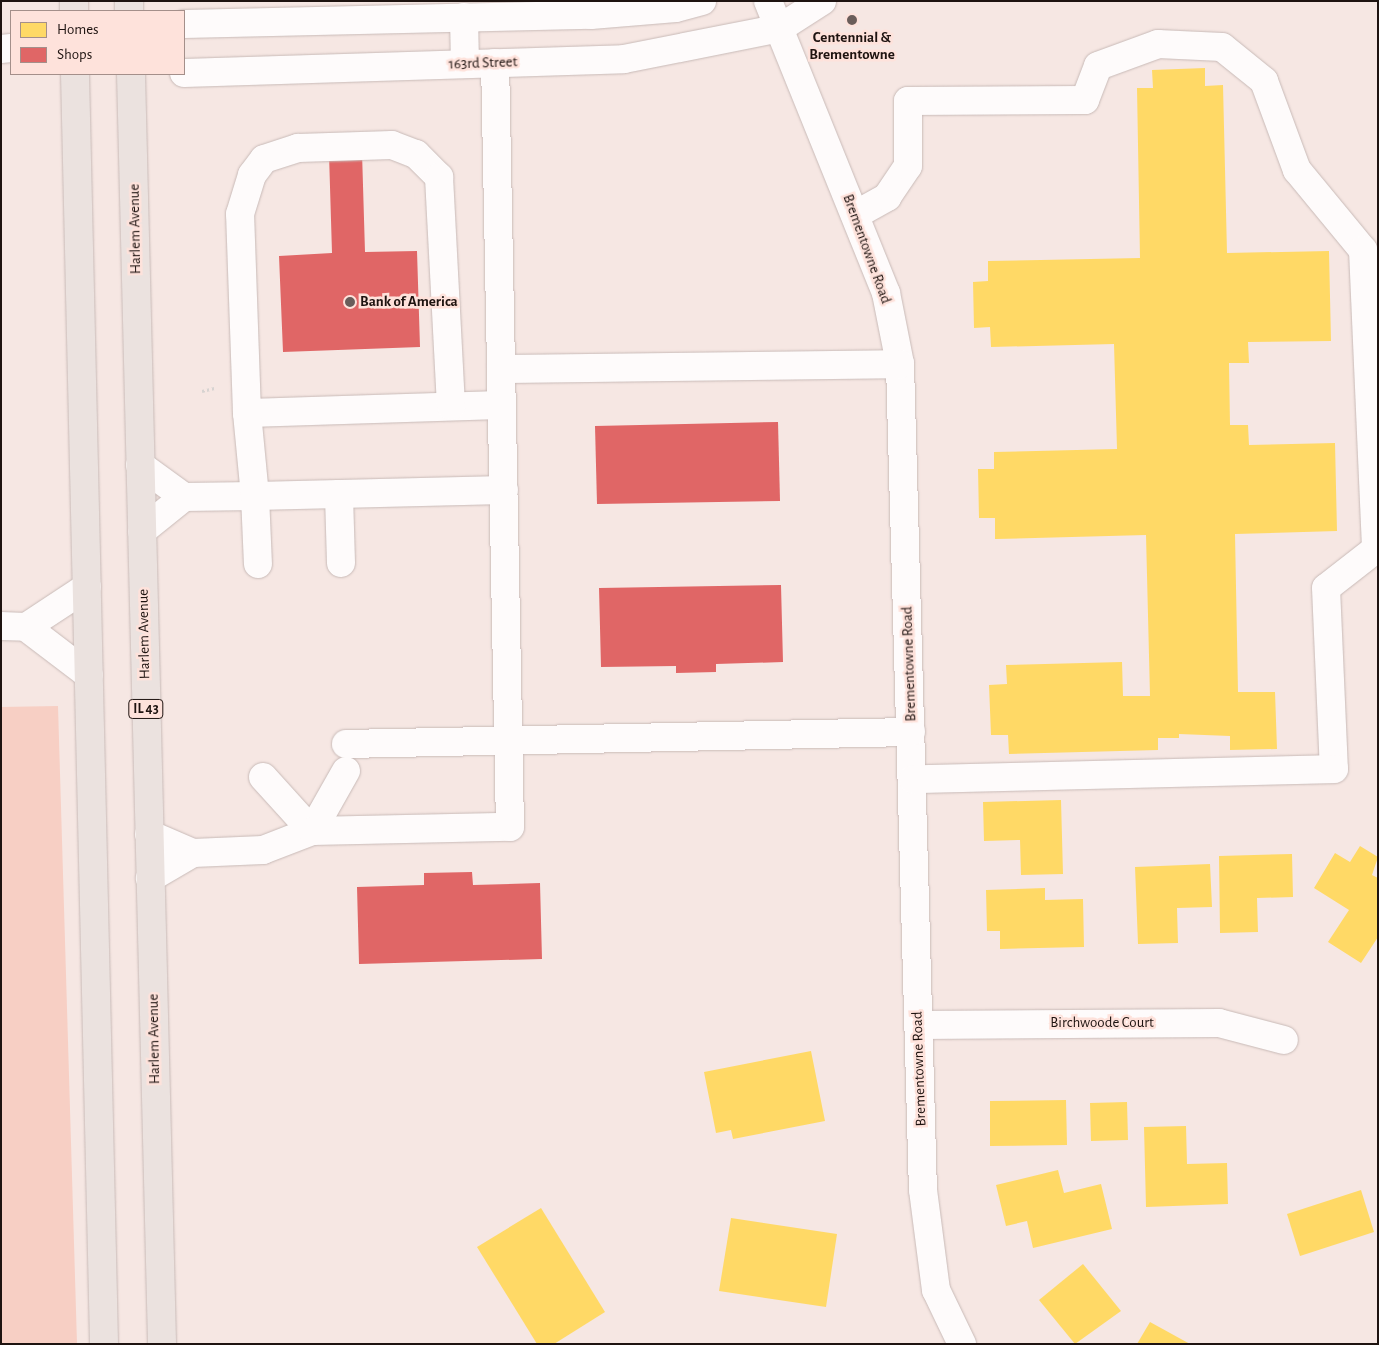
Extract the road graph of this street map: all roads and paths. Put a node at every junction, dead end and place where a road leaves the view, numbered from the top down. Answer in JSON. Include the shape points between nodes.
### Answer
{"nodes":[{"id":1,"x":702,"y":1,"type":"edge"},
{"id":2,"x":768,"y":1,"type":"edge"},
{"id":3,"x":822,"y":1,"type":"edge"},
{"id":4,"x":464,"y":17,"type":"junction"},
{"id":5,"x":185,"y":24,"type":"edge"},
{"id":6,"x":780,"y":28,"type":"junction"},
{"id":7,"x":495,"y":63,"type":"junction"},
{"id":8,"x":465,"y":64,"type":"junction"},
{"id":9,"x":185,"y":73,"type":"edge"},
{"id":10,"x":75,"y":75,"type":"edge"},
{"id":11,"x":131,"y":75,"type":"edge"},
{"id":12,"x":855,"y":215,"type":"junction"},
{"id":13,"x":900,"y":364,"type":"junction"},
{"id":14,"x":501,"y":369,"type":"junction"},
{"id":15,"x":502,"y":405,"type":"junction"},
{"id":16,"x":450,"y":406,"type":"junction"},
{"id":17,"x":247,"y":413,"type":"junction"},
{"id":18,"x":140,"y":465,"type":"junction"},
{"id":19,"x":504,"y":490,"type":"junction"},
{"id":20,"x":339,"y":494,"type":"junction"},
{"id":21,"x":255,"y":496,"type":"junction"},
{"id":22,"x":184,"y":497,"type":"junction"},
{"id":23,"x":142,"y":531,"type":"junction"},
{"id":24,"x":341,"y":563,"type":"dead end"},
{"id":25,"x":258,"y":564,"type":"dead end"},
{"id":26,"x":87,"y":587,"type":"junction"},
{"id":27,"x":14,"y":626,"type":"edge"},
{"id":28,"x":89,"y":675,"type":"junction"},
{"id":29,"x":911,"y":732,"type":"junction"},
{"id":30,"x":509,"y":740,"type":"junction"},
{"id":31,"x":346,"y":744,"type":"dead end"},
{"id":32,"x":346,"y":771,"type":"dead end"},
{"id":33,"x":263,"y":777,"type":"dead end"},
{"id":34,"x":913,"y":779,"type":"junction"},
{"id":35,"x":312,"y":831,"type":"junction"},
{"id":36,"x":149,"y":834,"type":"junction"},
{"id":37,"x":193,"y":853,"type":"junction"},
{"id":38,"x":150,"y":878,"type":"junction"},
{"id":39,"x":918,"y":1025,"type":"junction"},
{"id":40,"x":1284,"y":1040,"type":"dead end"},
{"id":41,"x":104,"y":1344,"type":"edge"},
{"id":42,"x":162,"y":1344,"type":"edge"},
{"id":43,"x":962,"y":1344,"type":"edge"}],
"edges":[{"from":1,"to":4,"type":"street","via":[[676,8],[591,15]]},
{"from":2,"to":6,"type":"street","name":"Brementowne Road"},
{"from":3,"to":6,"type":"street"},
{"from":4,"to":5,"type":"street"},
{"from":4,"to":8,"type":"street"},
{"from":6,"to":7,"type":"street","name":"163rd Street","via":[[624,59]]},
{"from":6,"to":12,"type":"street","name":"Brementowne Road"},
{"from":7,"to":8,"type":"street","name":"163rd Street"},
{"from":7,"to":14,"type":"street"},
{"from":8,"to":9,"type":"street","name":"163rd Street"},
{"from":10,"to":26,"type":"main road"},
{"from":11,"to":18,"type":"main road","name":"Harlem Avenue","number":"IL 43"},
{"from":12,"to":13,"type":"street","name":"Brementowne Road","via":[[886,294]]},
{"from":12,"to":34,"type":"street","via":[[887,197],[908,166],[908,101],[1085,100],[1098,66],[1158,44],[1222,47],[1264,81],[1297,170],[1363,250],[1376,549],[1326,588],[1334,768]]},
{"from":13,"to":14,"type":"street"},
{"from":13,"to":29,"type":"street","name":"Brementowne Road"},
{"from":14,"to":15,"type":"street"},
{"from":15,"to":16,"type":"street"},
{"from":15,"to":19,"type":"street"},
{"from":16,"to":17,"type":"street"},
{"from":16,"to":17,"type":"street","via":[[439,177],[416,154],[392,145],[298,148],[264,159],[252,174],[240,214]]},
{"from":17,"to":21,"type":"street"},
{"from":18,"to":22,"type":"street"},
{"from":18,"to":23,"type":"main road","name":"Harlem Avenue","number":"IL 43"},
{"from":19,"to":20,"type":"street"},
{"from":19,"to":30,"type":"street"},
{"from":20,"to":21,"type":"street"},
{"from":20,"to":24,"type":"street"},
{"from":21,"to":22,"type":"street"},
{"from":21,"to":25,"type":"street"},
{"from":22,"to":23,"type":"street"},
{"from":23,"to":36,"type":"main road","name":"Harlem Avenue","number":"IL 43"},
{"from":26,"to":27,"type":"street"},
{"from":26,"to":28,"type":"main road"},
{"from":27,"to":28,"type":"street"},
{"from":28,"to":41,"type":"main road"},
{"from":29,"to":30,"type":"street"},
{"from":29,"to":34,"type":"street","name":"Brementowne Road"},
{"from":30,"to":31,"type":"street"},
{"from":30,"to":35,"type":"street","via":[[510,827]]},
{"from":32,"to":35,"type":"street"},
{"from":33,"to":35,"type":"street"},
{"from":34,"to":39,"type":"street","name":"Brementowne Road"},
{"from":35,"to":37,"type":"street","via":[[263,850]]},
{"from":36,"to":37,"type":"street"},
{"from":36,"to":38,"type":"main road","name":"Harlem Avenue","number":"IL 43"},
{"from":37,"to":38,"type":"street"},
{"from":38,"to":42,"type":"main road","name":"Harlem Avenue","number":"IL 43"},
{"from":39,"to":40,"type":"street","name":"Birchwoode Court","via":[[1219,1023]]},
{"from":39,"to":43,"type":"street","name":"Brementowne Road","via":[[923,1190],[934,1281]]}]}
